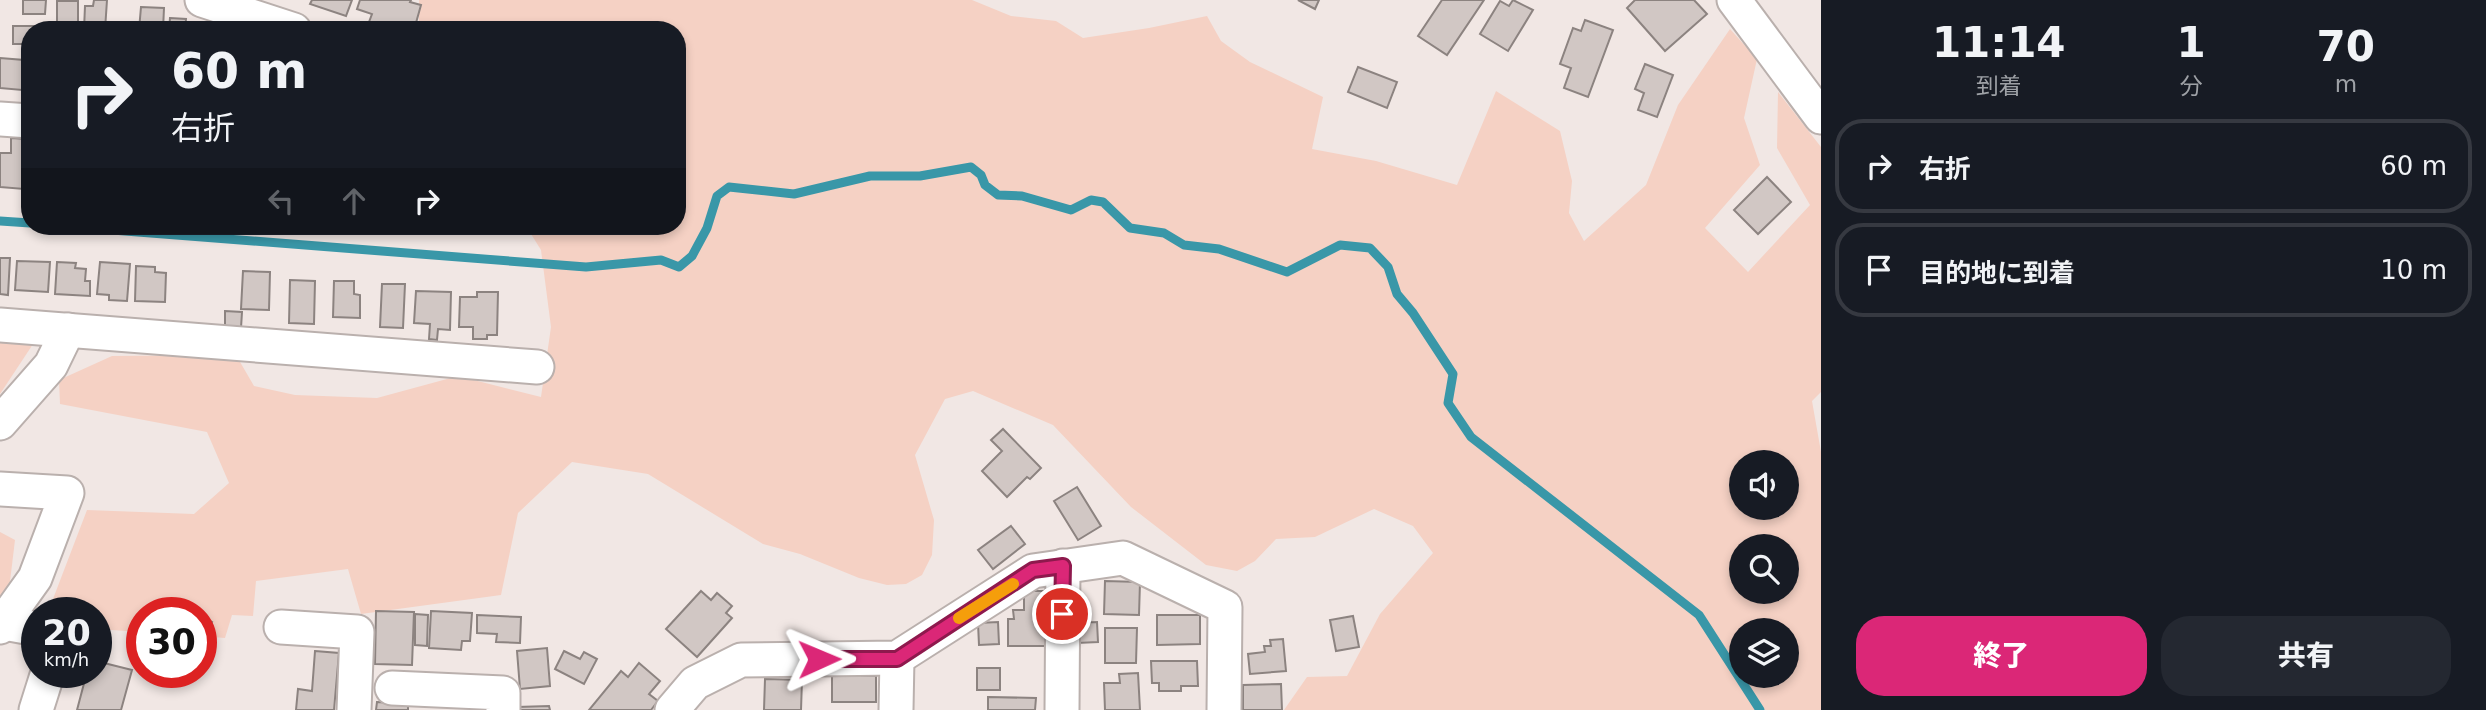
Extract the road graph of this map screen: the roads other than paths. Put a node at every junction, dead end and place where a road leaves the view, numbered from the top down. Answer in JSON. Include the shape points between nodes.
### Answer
{"nodes":[{"id":1,"x":202,"y":0,"type":"edge"},
{"id":2,"x":1734,"y":0,"type":"edge"},
{"id":3,"x":266,"y":21,"type":"edge"},
{"id":4,"x":1821,"y":117,"type":"edge"},
{"id":5,"x":0,"y":119,"type":"edge"},
{"id":6,"x":21,"y":120,"type":"edge"},
{"id":7,"x":0,"y":325,"type":"edge"},
{"id":8,"x":68,"y":330,"type":"junction"},
{"id":9,"x":537,"y":367,"type":"dead end"},
{"id":10,"x":0,"y":423,"type":"edge"},
{"id":11,"x":0,"y":489,"type":"edge"},
{"id":12,"x":1063,"y":566,"type":"junction"},
{"id":13,"x":2,"y":625,"type":"edge"},
{"id":14,"x":21,"y":627,"type":"edge"},
{"id":15,"x":281,"y":627,"type":"dead end"},
{"id":16,"x":897,"y":659,"type":"junction"},
{"id":17,"x":43,"y":688,"type":"edge"},
{"id":18,"x":392,"y":688,"type":"dead end"},
{"id":19,"x":36,"y":710,"type":"edge"},
{"id":20,"x":354,"y":710,"type":"edge"},
{"id":21,"x":502,"y":710,"type":"edge"},
{"id":22,"x":672,"y":710,"type":"edge"},
{"id":23,"x":896,"y":710,"type":"edge"},
{"id":24,"x":1062,"y":710,"type":"edge"},
{"id":25,"x":1224,"y":710,"type":"edge"}],
"edges":[{"from":1,"to":3,"type":"street"},
{"from":2,"to":4,"type":"street"},
{"from":5,"to":6,"type":"street"},
{"from":7,"to":8,"type":"street"},
{"from":8,"to":9,"type":"street"},
{"from":8,"to":10,"type":"street","via":[[51,365]]},
{"from":11,"to":13,"type":"street","via":[[67,494],[35,578]]},
{"from":12,"to":16,"type":"street","via":[[1033,570]]},
{"from":12,"to":24,"type":"street"},
{"from":12,"to":25,"type":"street","via":[[1123,558],[1225,607]]},
{"from":13,"to":14,"type":"street"},
{"from":15,"to":20,"type":"street","via":[[357,632]]},
{"from":16,"to":22,"type":"street","via":[[741,660],[695,683]]},
{"from":16,"to":23,"type":"street"},
{"from":17,"to":19,"type":"street"},
{"from":18,"to":21,"type":"street","via":[[502,693]]}]}
